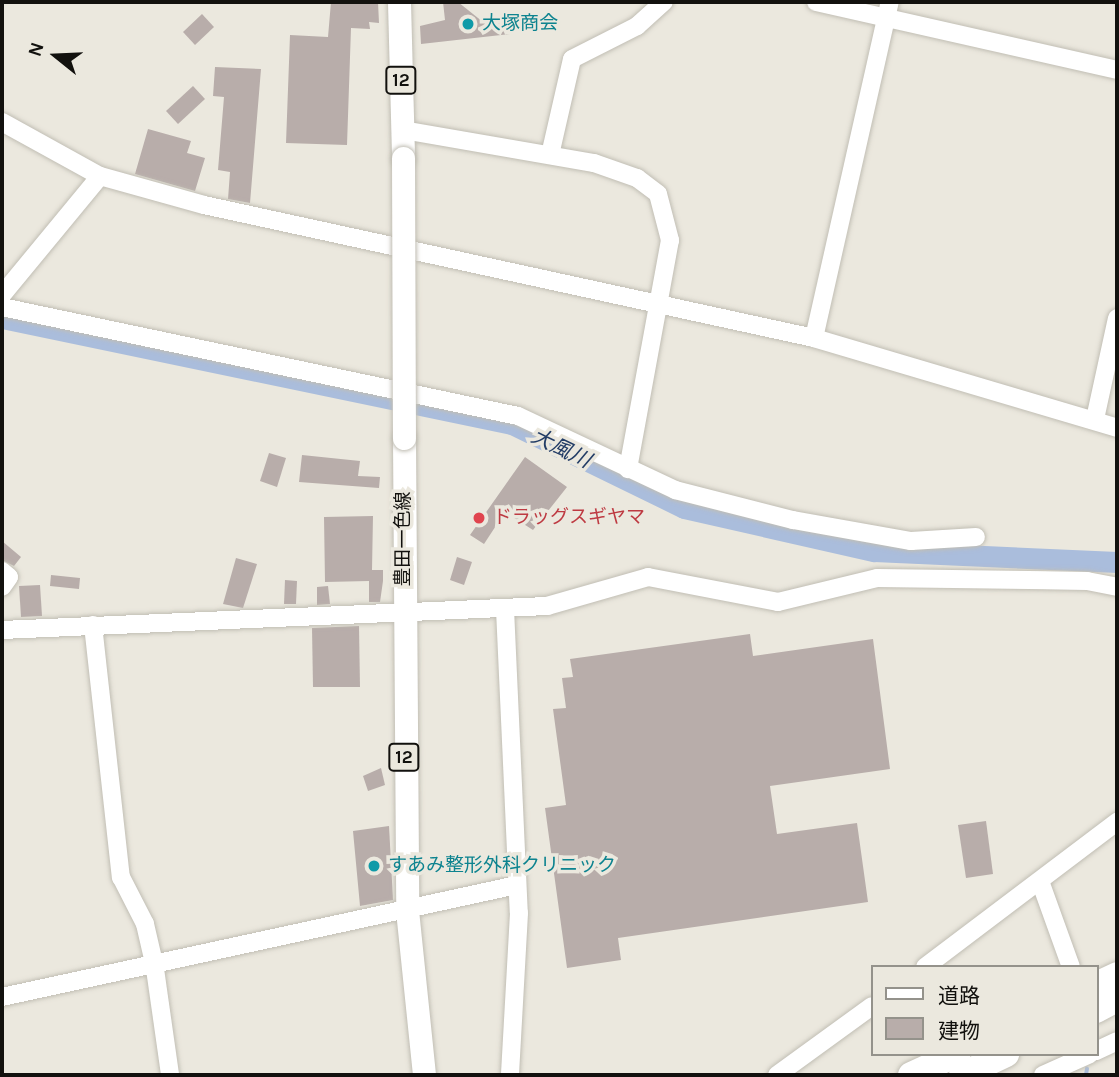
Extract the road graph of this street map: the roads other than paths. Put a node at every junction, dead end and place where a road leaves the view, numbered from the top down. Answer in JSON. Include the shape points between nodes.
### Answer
{"nodes":[{"id":1,"x":399,"y":2,"type":"edge"},
{"id":2,"x":664,"y":2,"type":"edge"},
{"id":3,"x":816,"y":2,"type":"edge"},
{"id":4,"x":888,"y":9,"type":"edge"},
{"id":5,"x":1117,"y":70,"type":"edge"},
{"id":6,"x":2,"y":122,"type":"edge"},
{"id":7,"x":403,"y":130,"type":"junction"},
{"id":8,"x":550,"y":155,"type":"junction"},
{"id":9,"x":100,"y":176,"type":"junction"},
{"id":10,"x":2,"y":295,"type":"edge"},
{"id":11,"x":659,"y":304,"type":"junction"},
{"id":12,"x":2,"y":307,"type":"edge"},
{"id":13,"x":1117,"y":318,"type":"edge"},
{"id":14,"x":814,"y":338,"type":"junction"},
{"id":15,"x":1095,"y":419,"type":"junction"},
{"id":16,"x":1117,"y":428,"type":"edge"},
{"id":17,"x":628,"y":469,"type":"junction"},
{"id":18,"x":976,"y":537,"type":"dead end"},
{"id":19,"x":2,"y":571,"type":"edge"},
{"id":20,"x":2,"y":587,"type":"edge"},
{"id":21,"x":1117,"y":587,"type":"edge"},
{"id":22,"x":505,"y":609,"type":"junction"},
{"id":23,"x":404,"y":615,"type":"junction"},
{"id":24,"x":93,"y":625,"type":"junction"},
{"id":25,"x":2,"y":630,"type":"edge"},
{"id":26,"x":1117,"y":822,"type":"edge"},
{"id":27,"x":1041,"y":881,"type":"junction"},
{"id":28,"x":517,"y":885,"type":"junction"},
{"id":29,"x":407,"y":910,"type":"junction"},
{"id":30,"x":154,"y":962,"type":"junction"},
{"id":31,"x":928,"y":965,"type":"edge"},
{"id":32,"x":1070,"y":965,"type":"edge"},
{"id":33,"x":1117,"y":975,"type":"edge"},
{"id":34,"x":1098,"y":984,"type":"edge"},
{"id":35,"x":2,"y":997,"type":"edge"},
{"id":36,"x":1117,"y":999,"type":"edge"},
{"id":37,"x":870,"y":1007,"type":"edge"},
{"id":38,"x":1098,"y":1009,"type":"edge"},
{"id":39,"x":1117,"y":1041,"type":"edge"},
{"id":40,"x":1098,"y":1050,"type":"edge"},
{"id":41,"x":953,"y":1056,"type":"edge"},
{"id":42,"x":1002,"y":1056,"type":"edge"},
{"id":43,"x":1080,"y":1061,"type":"edge"},
{"id":44,"x":170,"y":1075,"type":"edge"},
{"id":45,"x":424,"y":1075,"type":"edge"},
{"id":46,"x":510,"y":1075,"type":"edge"},
{"id":47,"x":777,"y":1075,"type":"edge"},
{"id":48,"x":911,"y":1075,"type":"edge"},
{"id":49,"x":962,"y":1075,"type":"edge"},
{"id":50,"x":1044,"y":1075,"type":"edge"}],
"edges":[{"from":1,"to":7,"type":"main road","name":"豊田一色線","number":"12"},
{"from":2,"to":8,"type":"street","via":[[637,26],[572,59]]},
{"from":3,"to":4,"type":"street"},
{"from":4,"to":5,"type":"street"},
{"from":4,"to":14,"type":"street"},
{"from":6,"to":9,"type":"street"},
{"from":7,"to":8,"type":"street"},
{"from":7,"to":23,"type":"main road","name":"豊田一色線","number":"12","bridge":true},
{"from":8,"to":11,"type":"street","via":[[621,171],[658,194],[670,240]]},
{"from":9,"to":10,"type":"street"},
{"from":9,"to":11,"type":"street"},
{"from":11,"to":14,"type":"street"},
{"from":11,"to":17,"type":"street"},
{"from":12,"to":17,"type":"street","via":[[518,416]]},
{"from":13,"to":15,"type":"street"},
{"from":14,"to":15,"type":"street"},
{"from":15,"to":16,"type":"street"},
{"from":17,"to":18,"type":"street","via":[[675,490],[849,533],[911,541]]},
{"from":19,"to":20,"type":"street","via":[[9,577]]},
{"from":21,"to":22,"type":"street","via":[[1087,581],[877,578],[778,603],[648,578],[547,606]]},
{"from":22,"to":23,"type":"street"},
{"from":22,"to":28,"type":"street"},
{"from":23,"to":24,"type":"street"},
{"from":23,"to":29,"type":"main road","name":"豊田一色線","number":"12"},
{"from":24,"to":25,"type":"street"},
{"from":24,"to":30,"type":"street","via":[[121,877],[145,924]]},
{"from":26,"to":27,"type":"street"},
{"from":27,"to":31,"type":"street"},
{"from":27,"to":32,"type":"street"},
{"from":28,"to":29,"type":"street"},
{"from":28,"to":46,"type":"street"},
{"from":29,"to":30,"type":"street"},
{"from":29,"to":45,"type":"main road","name":"豊田一色線","number":"12"},
{"from":30,"to":35,"type":"street"},
{"from":30,"to":44,"type":"street"},
{"from":33,"to":34,"type":"highway"},
{"from":36,"to":38,"type":"highway"},
{"from":37,"to":47,"type":"street"},
{"from":39,"to":40,"type":"street"},
{"from":41,"to":48,"type":"highway"},
{"from":42,"to":49,"type":"highway"},
{"from":43,"to":50,"type":"street"}]}
